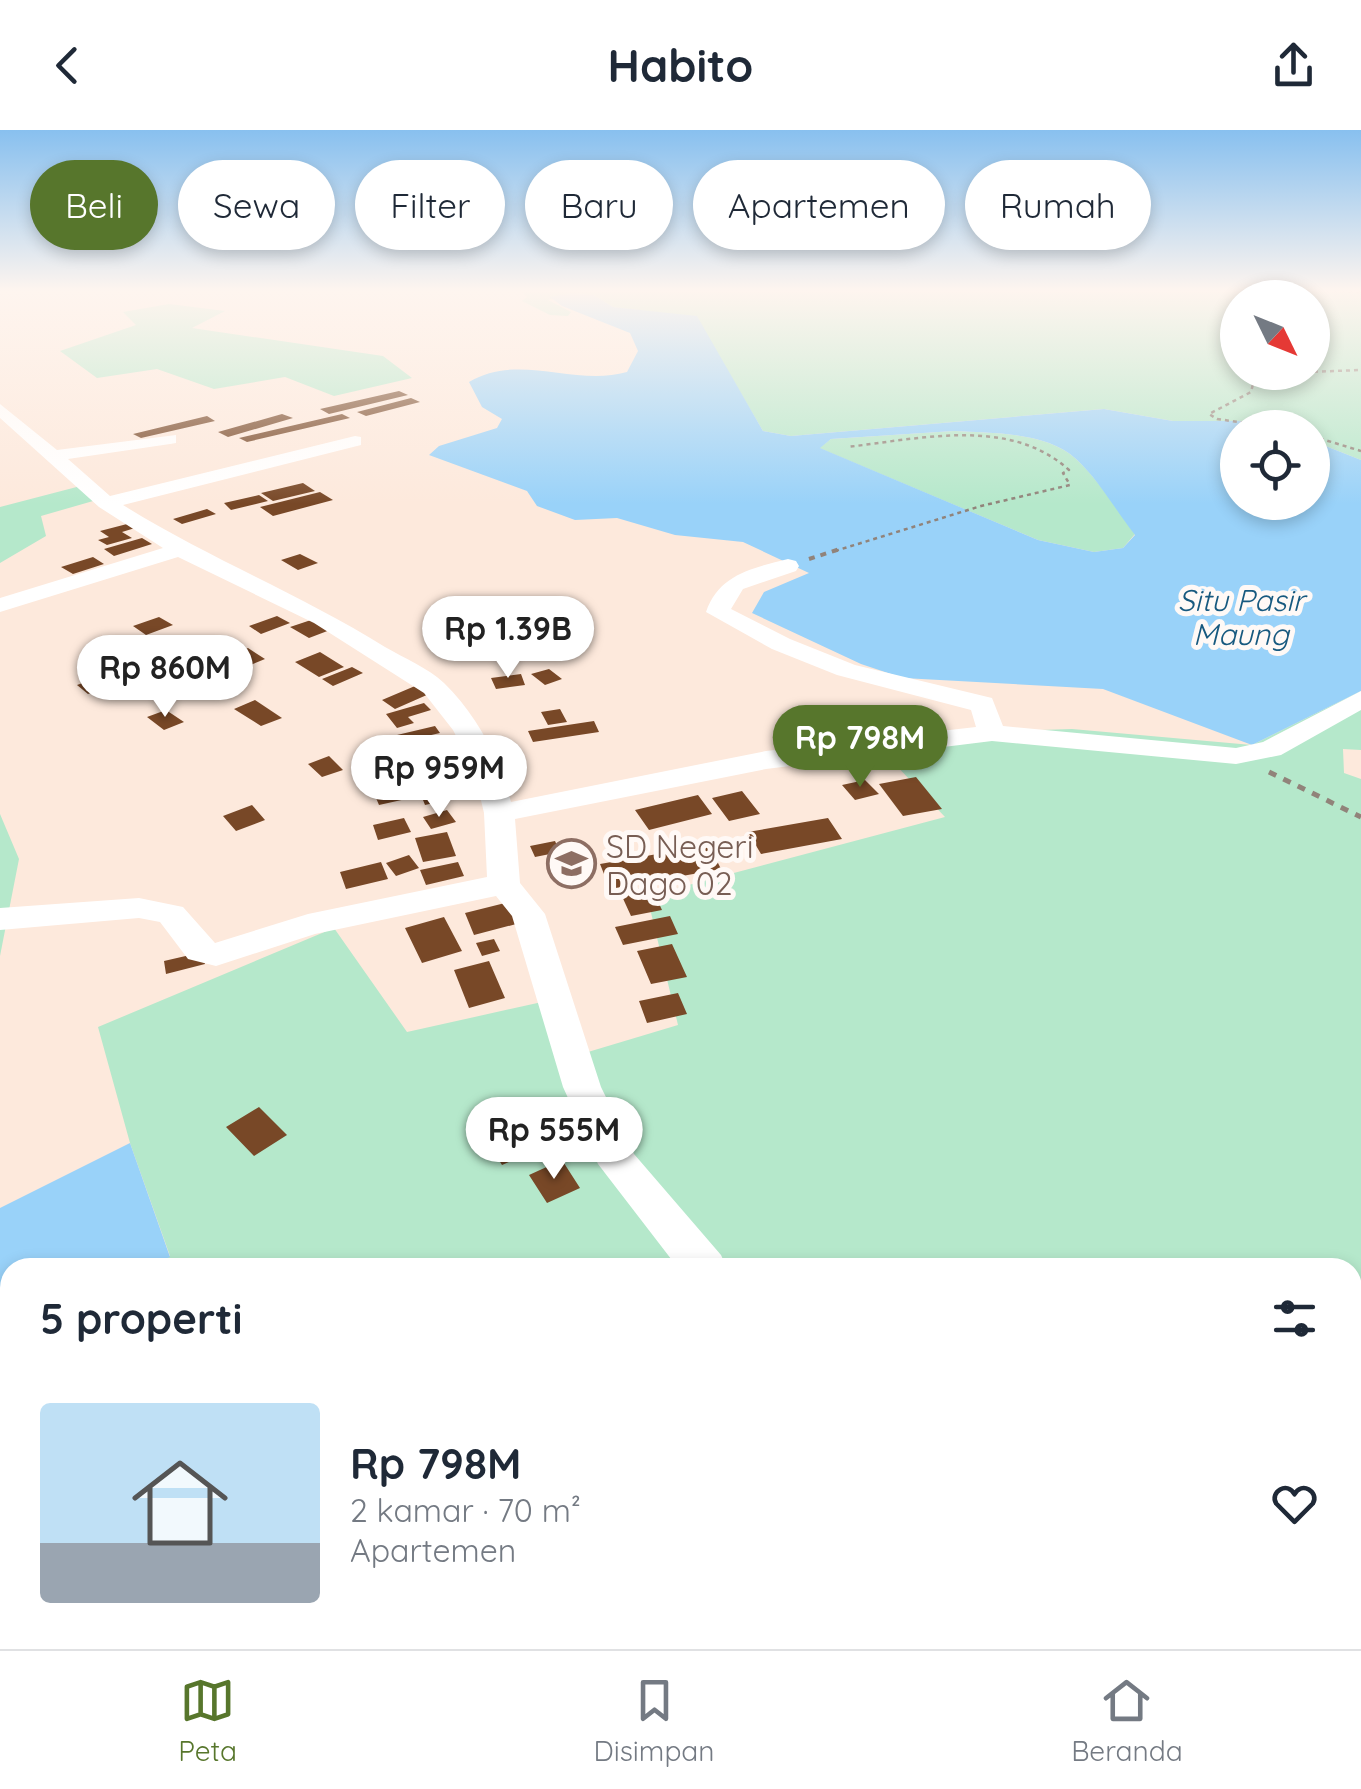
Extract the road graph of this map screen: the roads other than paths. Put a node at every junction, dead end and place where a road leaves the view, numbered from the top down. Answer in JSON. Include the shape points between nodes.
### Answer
{"nodes":[{"id":1,"x":0,"y":409,"type":"edge"},
{"id":2,"x":170,"y":439,"type":"dead end"},
{"id":3,"x":355,"y":441,"type":"dead end"},
{"id":4,"x":52,"y":456,"type":"junction"},
{"id":5,"x":106,"y":503,"type":"junction"},
{"id":6,"x":180,"y":550,"type":"junction"},
{"id":7,"x":788,"y":566,"type":"road end"},
{"id":8,"x":0,"y":605,"type":"edge"},
{"id":9,"x":1361,"y":699,"type":"edge"},
{"id":10,"x":992,"y":732,"type":"junction"},
{"id":11,"x":500,"y":813,"type":"junction"},
{"id":12,"x":504,"y":884,"type":"junction"},
{"id":13,"x":0,"y":919,"type":"edge"},
{"id":14,"x":697,"y":1258,"type":"edge"}],
"edges":[{"from":1,"to":4,"type":"street"},
{"from":2,"to":4,"type":"street"},
{"from":3,"to":5,"type":"street"},
{"from":4,"to":5,"type":"street"},
{"from":5,"to":6,"type":"street"},
{"from":6,"to":8,"type":"street"},
{"from":6,"to":11,"type":"street","via":[[322,618],[433,687],[466,728]]},
{"from":7,"to":10,"type":"street","via":[[730,584],[718,612],[870,681],[983,704]]},
{"from":9,"to":10,"type":"street","via":[[1271,750],[1236,756]]},
{"from":10,"to":11,"type":"street","via":[[766,760]]},
{"from":11,"to":12,"type":"street"},
{"from":12,"to":13,"type":"street","via":[[308,924],[216,955],[200,951],[171,914],[139,908]]},
{"from":12,"to":14,"type":"street","via":[[528,914],[582,1088],[619,1164]]}]}
